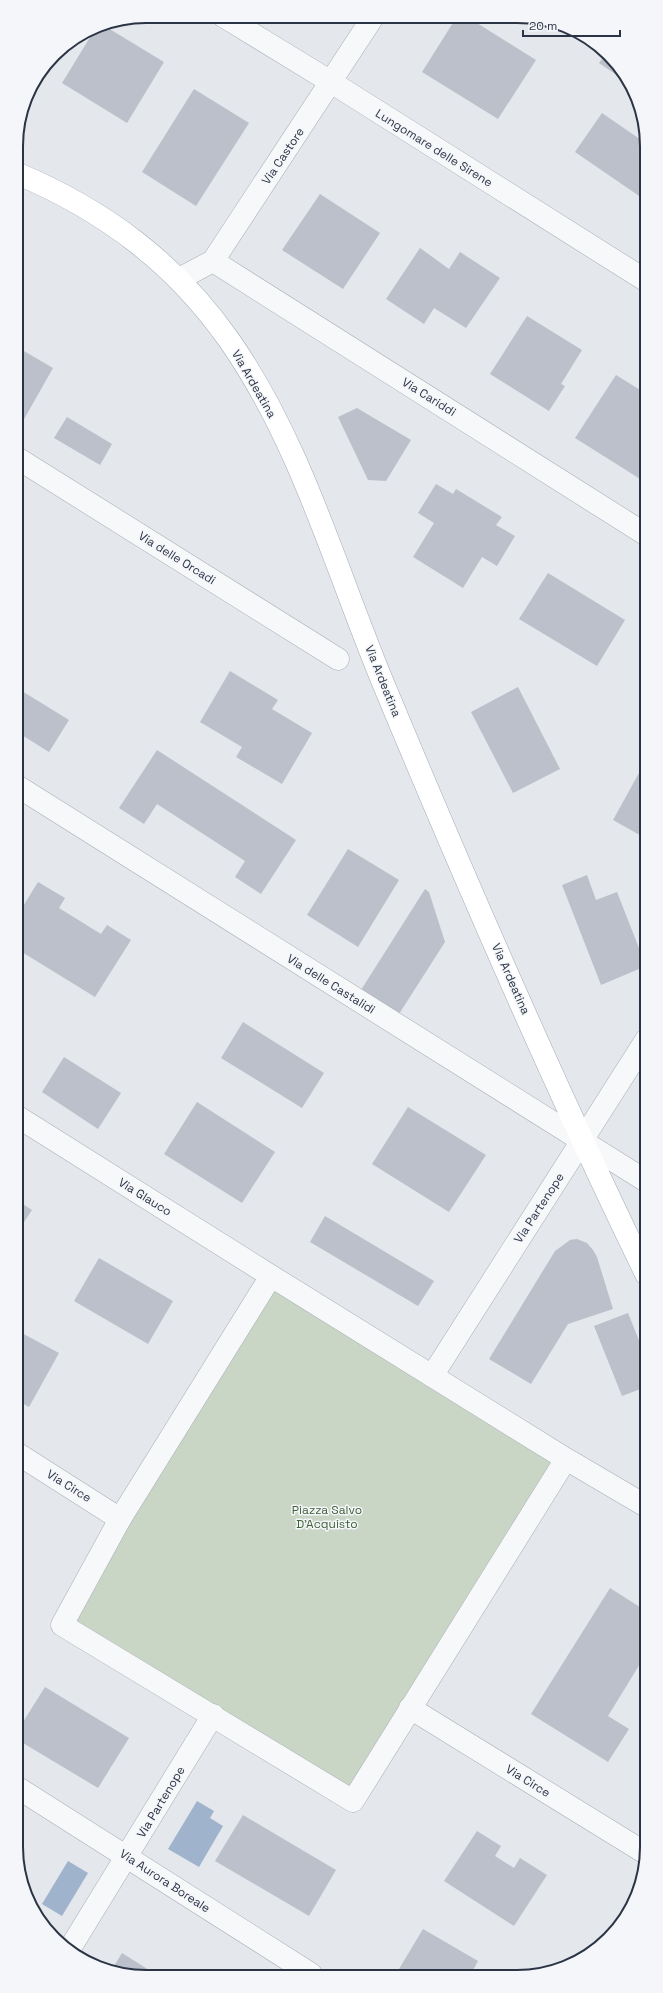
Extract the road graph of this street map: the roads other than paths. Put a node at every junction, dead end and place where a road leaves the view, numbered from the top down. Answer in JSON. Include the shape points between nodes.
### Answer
{"nodes":[{"id":1,"x":234,"y":23,"type":"edge"},
{"id":2,"x":370,"y":23,"type":"edge"},
{"id":3,"x":331,"y":82,"type":"junction"},
{"id":4,"x":23,"y":176,"type":"edge"},
{"id":5,"x":213,"y":261,"type":"junction"},
{"id":6,"x":640,"y":277,"type":"edge"},
{"id":7,"x":179,"y":279,"type":"junction"},
{"id":8,"x":23,"y":462,"type":"edge"},
{"id":9,"x":640,"y":531,"type":"edge"},
{"id":10,"x":338,"y":659,"type":"dead end"},
{"id":11,"x":23,"y":790,"type":"edge"},
{"id":12,"x":640,"y":1049,"type":"edge"},
{"id":13,"x":23,"y":1120,"type":"edge"},
{"id":14,"x":582,"y":1141,"type":"junction"},
{"id":15,"x":640,"y":1176,"type":"edge"},
{"id":16,"x":640,"y":1262,"type":"edge"},
{"id":17,"x":272,"y":1276,"type":"junction"},
{"id":18,"x":432,"y":1376,"type":"junction"},
{"id":19,"x":23,"y":1457,"type":"edge"},
{"id":20,"x":566,"y":1459,"type":"junction"},
{"id":21,"x":640,"y":1502,"type":"edge"},
{"id":22,"x":120,"y":1519,"type":"junction"},
{"id":23,"x":410,"y":1708,"type":"junction"},
{"id":24,"x":213,"y":1716,"type":"junction"},
{"id":25,"x":23,"y":1791,"type":"edge"},
{"id":26,"x":640,"y":1850,"type":"edge"},
{"id":27,"x":127,"y":1857,"type":"junction"},
{"id":28,"x":72,"y":1945,"type":"edge"},
{"id":29,"x":305,"y":1970,"type":"edge"}],
"edges":[{"from":1,"to":3,"type":"street","name":"Lungomare delle Sirene"},
{"from":2,"to":3,"type":"street","name":"Via Castore"},
{"from":3,"to":5,"type":"street","name":"Via Castore"},
{"from":3,"to":6,"type":"street","name":"Lungomare delle Sirene"},
{"from":4,"to":7,"type":"main road","name":"Via Ardeatina","via":[[58,191],[110,222],[141,244]]},
{"from":5,"to":7,"type":"street","name":"Via Castore"},
{"from":5,"to":9,"type":"street","name":"Via Cariddi"},
{"from":7,"to":14,"type":"main road","name":"Via Ardeatina","via":[[228,339],[245,366],[275,420],[301,475],[385,688]]},
{"from":8,"to":10,"type":"street","name":"Via delle Orcadi"},
{"from":11,"to":14,"type":"street","name":"Via delle Castalidi"},
{"from":12,"to":14,"type":"street","name":"Via Partenope"},
{"from":13,"to":17,"type":"street","name":"Via Glauco"},
{"from":14,"to":15,"type":"street","name":"Via delle Castalidi"},
{"from":14,"to":16,"type":"main road","name":"Via Ardeatina"},
{"from":14,"to":18,"type":"street","name":"Via Partenope"},
{"from":17,"to":18,"type":"street"},
{"from":17,"to":22,"type":"street"},
{"from":18,"to":20,"type":"street"},
{"from":19,"to":22,"type":"street","name":"Via Circe"},
{"from":20,"to":21,"type":"street"},
{"from":20,"to":23,"type":"street"},
{"from":22,"to":24,"type":"street","via":[[62,1625]]},
{"from":23,"to":24,"type":"street","via":[[353,1801]]},
{"from":23,"to":26,"type":"street","name":"Via Circe"},
{"from":24,"to":27,"type":"street","name":"Via Partenope"},
{"from":25,"to":27,"type":"street","name":"Via Aurora Boreale"},
{"from":27,"to":28,"type":"street","name":"Via Partenope"},
{"from":27,"to":29,"type":"street","name":"Via Aurora Boreale"}]}
